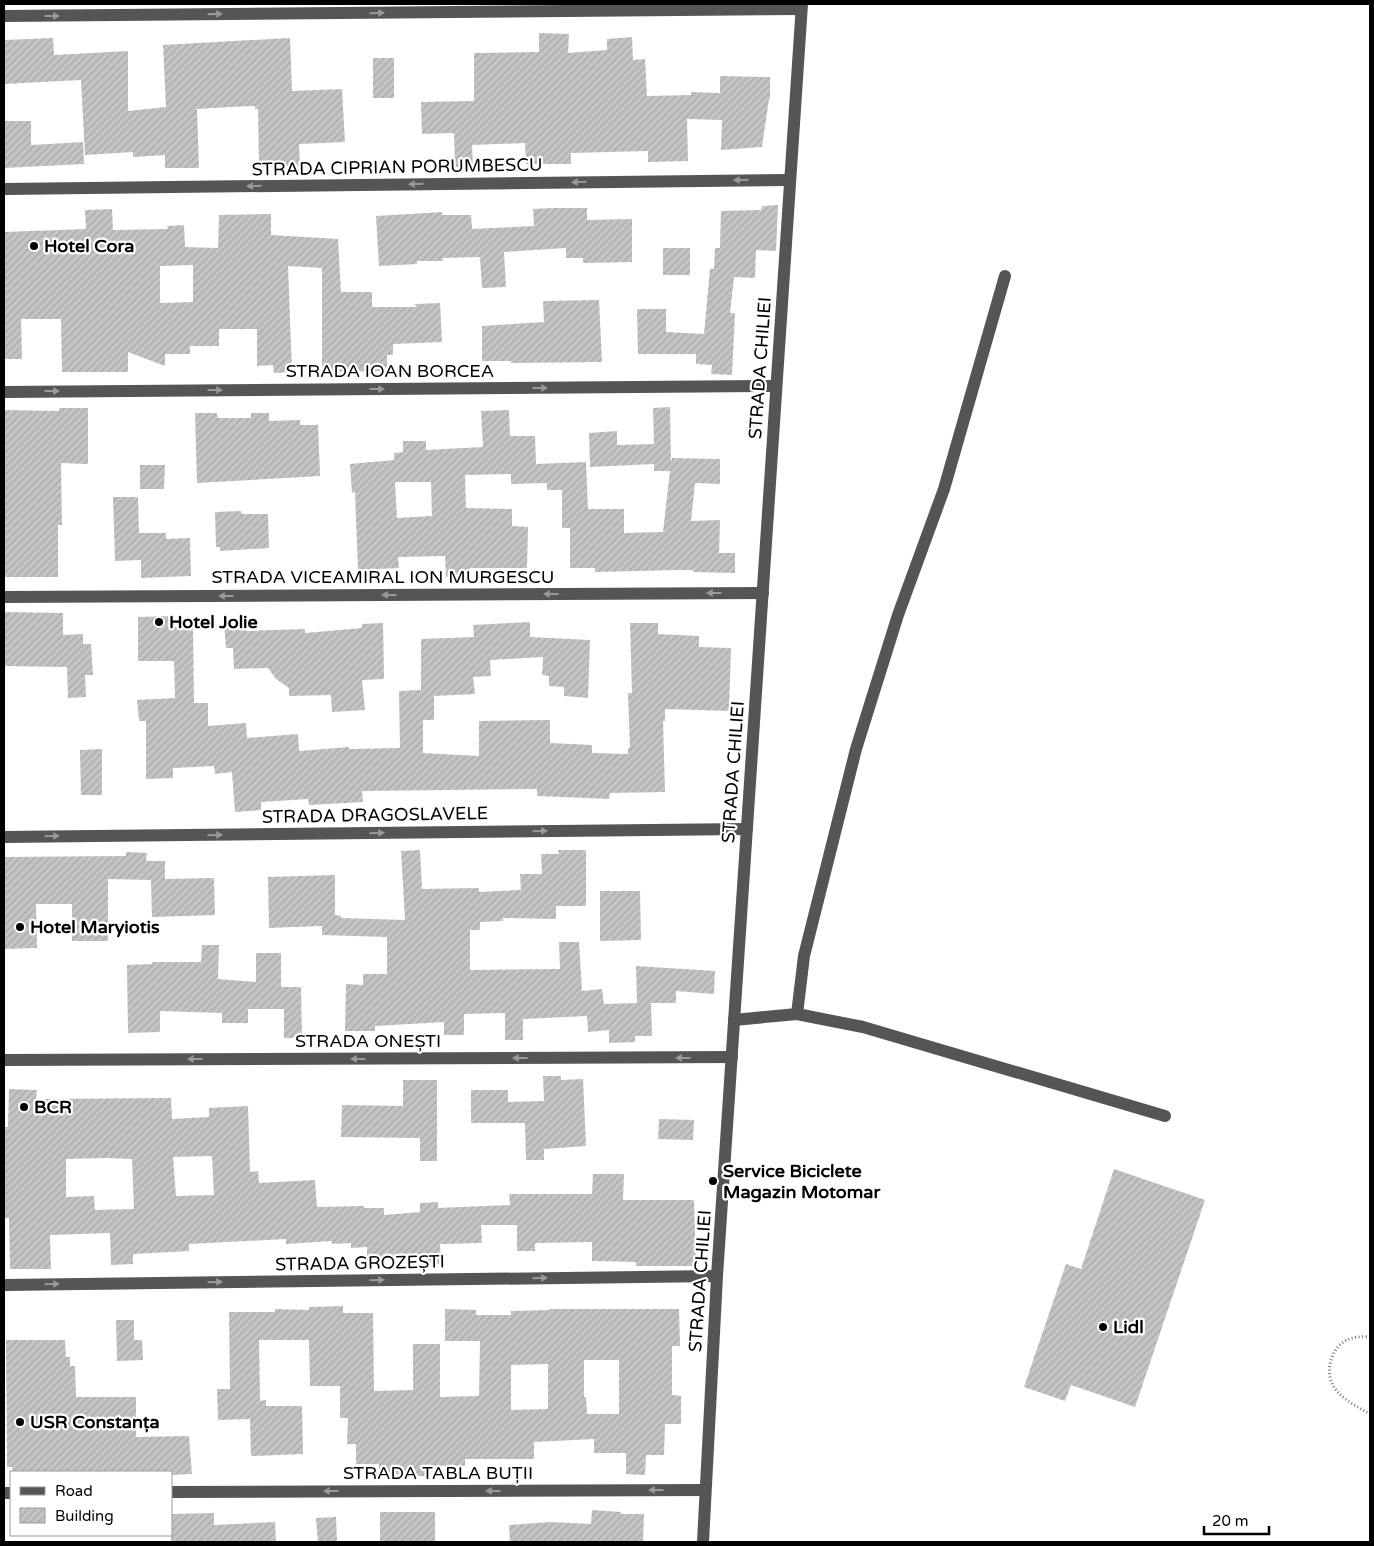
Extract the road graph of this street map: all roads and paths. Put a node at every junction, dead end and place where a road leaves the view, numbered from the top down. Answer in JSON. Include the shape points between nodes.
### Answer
{"nodes":[{"id":1,"x":802,"y":6,"type":"edge"},
{"id":2,"x":4,"y":16,"type":"edge"},
{"id":3,"x":790,"y":180,"type":"junction"},
{"id":4,"x":4,"y":189,"type":"edge"},
{"id":5,"x":1006,"y":276,"type":"dead end"},
{"id":6,"x":776,"y":386,"type":"junction"},
{"id":7,"x":4,"y":392,"type":"edge"},
{"id":8,"x":763,"y":593,"type":"junction"},
{"id":9,"x":4,"y":597,"type":"edge"},
{"id":10,"x":747,"y":829,"type":"junction"},
{"id":11,"x":4,"y":837,"type":"edge"},
{"id":12,"x":798,"y":1014,"type":"junction"},
{"id":13,"x":734,"y":1020,"type":"junction"},
{"id":14,"x":732,"y":1057,"type":"junction"},
{"id":15,"x":4,"y":1060,"type":"edge"},
{"id":16,"x":1165,"y":1116,"type":"dead end"},
{"id":17,"x":717,"y":1276,"type":"junction"},
{"id":18,"x":4,"y":1284,"type":"edge"},
{"id":19,"x":1370,"y":1337,"type":"edge"},
{"id":20,"x":1370,"y":1414,"type":"edge"},
{"id":21,"x":704,"y":1490,"type":"junction"},
{"id":22,"x":172,"y":1492,"type":"edge"},
{"id":23,"x":703,"y":1542,"type":"edge"}],
"edges":[{"from":2,"to":1,"type":"street","one_way":true},
{"from":1,"to":3,"type":"street","name":"STRADA CHILIEI"},
{"from":3,"to":4,"type":"street","name":"STRADA CIPRIAN PORUMBESCU","one_way":true},
{"from":3,"to":6,"type":"street","name":"STRADA CHILIEI"},
{"from":5,"to":12,"type":"street","via":[[944,489],[898,615],[856,749],[804,956]]},
{"from":7,"to":6,"type":"street","name":"STRADA IOAN BORCEA","one_way":true},
{"from":6,"to":8,"type":"street","name":"STRADA CHILIEI"},
{"from":8,"to":9,"type":"street","name":"STRADA VICEAMIRAL ION MURGESCU","one_way":true},
{"from":8,"to":10,"type":"street","name":"STRADA CHILIEI"},
{"from":11,"to":10,"type":"street","name":"STRADA DRAGOSLAVELE","one_way":true},
{"from":10,"to":13,"type":"street","name":"STRADA CHILIEI"},
{"from":12,"to":13,"type":"street"},
{"from":12,"to":16,"type":"street","via":[[863,1027]]},
{"from":13,"to":14,"type":"street","name":"STRADA CHILIEI"},
{"from":14,"to":15,"type":"street","name":"STRADA ONEȘTI","one_way":true},
{"from":14,"to":17,"type":"street","name":"STRADA CHILIEI"},
{"from":18,"to":17,"type":"street","name":"STRADA GROZEȘTI","one_way":true},
{"from":17,"to":21,"type":"street","name":"STRADA CHILIEI"},
{"from":19,"to":20,"type":"path","via":[[1346,1340],[1336,1349],[1329,1366],[1331,1381],[1344,1398]]},
{"from":21,"to":22,"type":"street","name":"STRADA TABLA BUȚII","one_way":true},
{"from":21,"to":23,"type":"street","name":"STRADA CHILIEI"}]}
